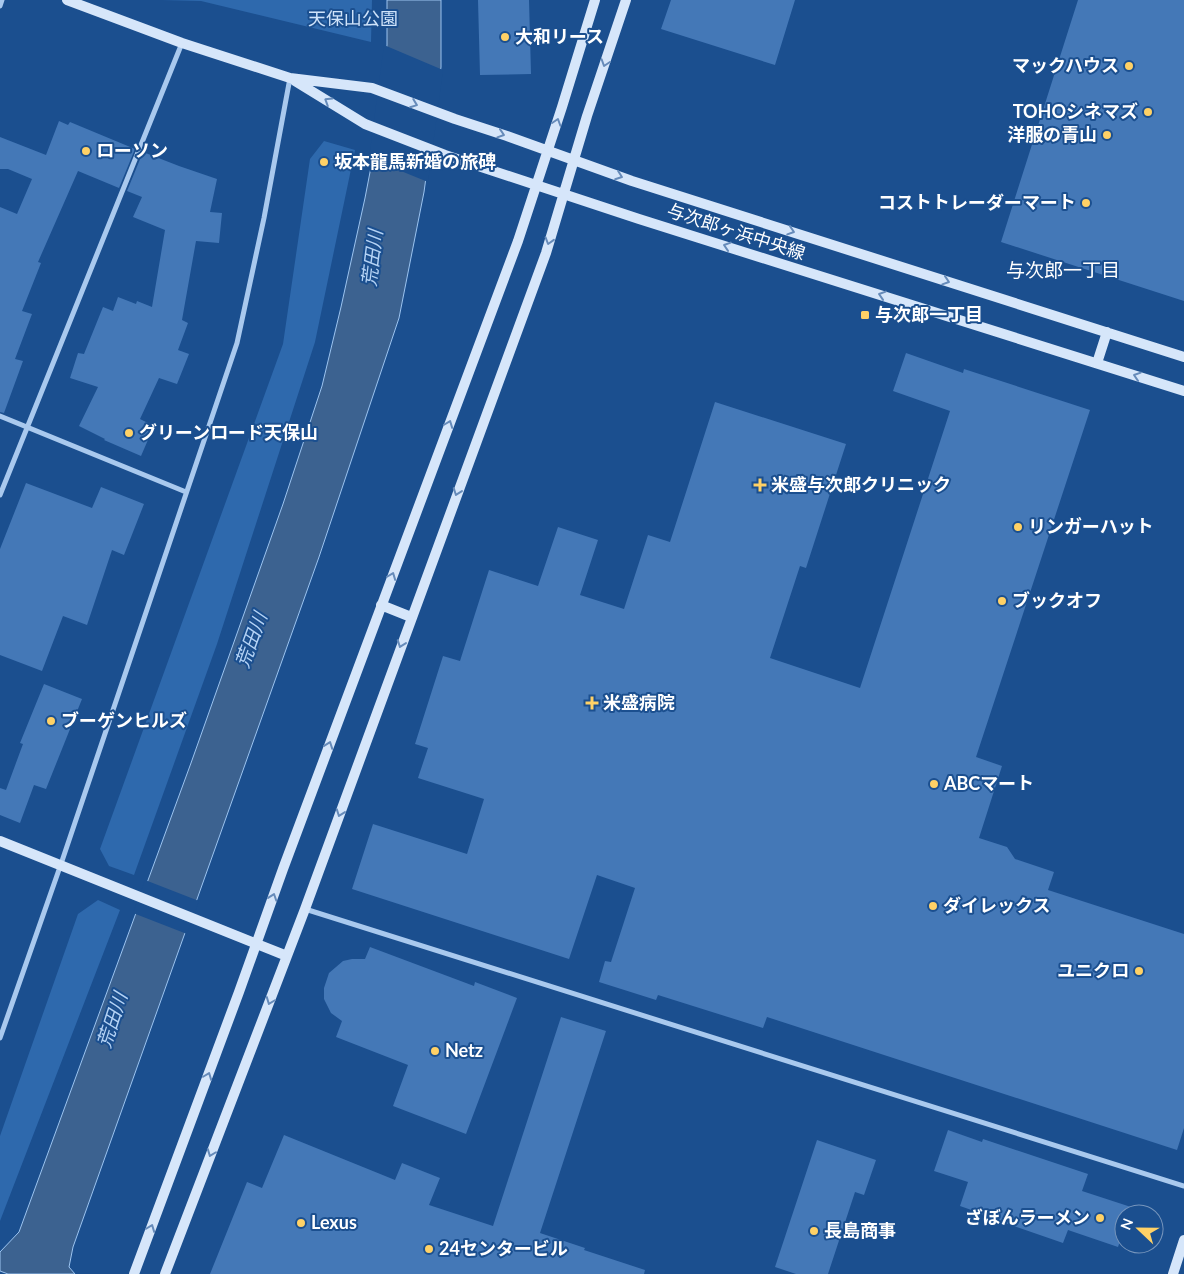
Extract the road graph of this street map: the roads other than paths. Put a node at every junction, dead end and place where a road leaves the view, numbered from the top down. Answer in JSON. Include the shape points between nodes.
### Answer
{"nodes":[{"id":1,"x":2,"y":0,"type":"edge"},
{"id":2,"x":67,"y":0,"type":"edge"},
{"id":3,"x":595,"y":0,"type":"edge"},
{"id":4,"x":626,"y":0,"type":"edge"},
{"id":5,"x":0,"y":6,"type":"edge"},
{"id":6,"x":182,"y":43,"type":"junction"},
{"id":7,"x":290,"y":78,"type":"junction"},
{"id":8,"x":548,"y":150,"type":"junction"},
{"id":9,"x":574,"y":160,"type":"junction"},
{"id":10,"x":536,"y":185,"type":"junction"},
{"id":11,"x":563,"y":194,"type":"junction"},
{"id":12,"x":1107,"y":332,"type":"junction"},
{"id":13,"x":1184,"y":356,"type":"edge"},
{"id":14,"x":1098,"y":363,"type":"junction"},
{"id":15,"x":1184,"y":391,"type":"edge"},
{"id":16,"x":0,"y":416,"type":"edge"},
{"id":17,"x":27,"y":426,"type":"junction"},
{"id":18,"x":186,"y":492,"type":"junction"},
{"id":19,"x":0,"y":495,"type":"edge"},
{"id":20,"x":381,"y":605,"type":"junction"},
{"id":21,"x":411,"y":617,"type":"junction"},
{"id":22,"x":0,"y":841,"type":"edge"},
{"id":23,"x":61,"y":864,"type":"junction"},
{"id":24,"x":305,"y":909,"type":"junction"},
{"id":25,"x":257,"y":943,"type":"junction"},
{"id":26,"x":287,"y":956,"type":"junction"},
{"id":27,"x":0,"y":1038,"type":"edge"},
{"id":28,"x":1184,"y":1186,"type":"edge"},
{"id":29,"x":1184,"y":1240,"type":"edge"},
{"id":30,"x":134,"y":1274,"type":"edge"},
{"id":31,"x":165,"y":1274,"type":"edge"},
{"id":32,"x":1173,"y":1274,"type":"edge"}],
"edges":[{"from":1,"to":5,"type":"street"},
{"from":2,"to":6,"type":"street","name":"与次郎ヶ浜中央線"},
{"from":8,"to":3,"type":"street","one_way":true},
{"from":4,"to":9,"type":"street","one_way":true},
{"from":6,"to":7,"type":"street","name":"与次郎ヶ浜中央線"},
{"from":6,"to":17,"type":"street"},
{"from":7,"to":8,"type":"street","name":"与次郎ヶ浜中央線","one_way":true,"via":[[372,88]]},
{"from":10,"to":7,"type":"street","name":"与次郎ヶ浜中央線","one_way":true,"via":[[365,124]]},
{"from":7,"to":18,"type":"street","via":[[237,343]]},
{"from":8,"to":9,"type":"street","name":"与次郎ヶ浜中央線"},
{"from":8,"to":10,"type":"street"},
{"from":9,"to":11,"type":"street"},
{"from":9,"to":12,"type":"street","name":"与次郎ヶ浜中央線","one_way":true},
{"from":10,"to":11,"type":"street","name":"与次郎ヶ浜中央線"},
{"from":20,"to":10,"type":"street","one_way":true,"via":[[518,241]]},
{"from":14,"to":11,"type":"street","name":"与次郎ヶ浜中央線","one_way":true},
{"from":11,"to":21,"type":"street","one_way":true,"via":[[546,253]]},
{"from":12,"to":13,"type":"street","name":"与次郎ヶ浜中央線"},
{"from":12,"to":14,"type":"street"},
{"from":15,"to":14,"type":"street","name":"与次郎ヶ浜中央線","one_way":true},
{"from":16,"to":17,"type":"street"},
{"from":17,"to":18,"type":"street"},
{"from":17,"to":19,"type":"street"},
{"from":18,"to":23,"type":"street"},
{"from":20,"to":21,"type":"street"},
{"from":25,"to":20,"type":"street","one_way":true},
{"from":21,"to":24,"type":"street","one_way":true},
{"from":22,"to":23,"type":"street"},
{"from":23,"to":25,"type":"street"},
{"from":23,"to":27,"type":"street"},
{"from":24,"to":26,"type":"street"},
{"from":24,"to":28,"type":"street"},
{"from":25,"to":26,"type":"street"},
{"from":30,"to":25,"type":"street","one_way":true},
{"from":26,"to":31,"type":"street","one_way":true},
{"from":29,"to":32,"type":"street"}]}
